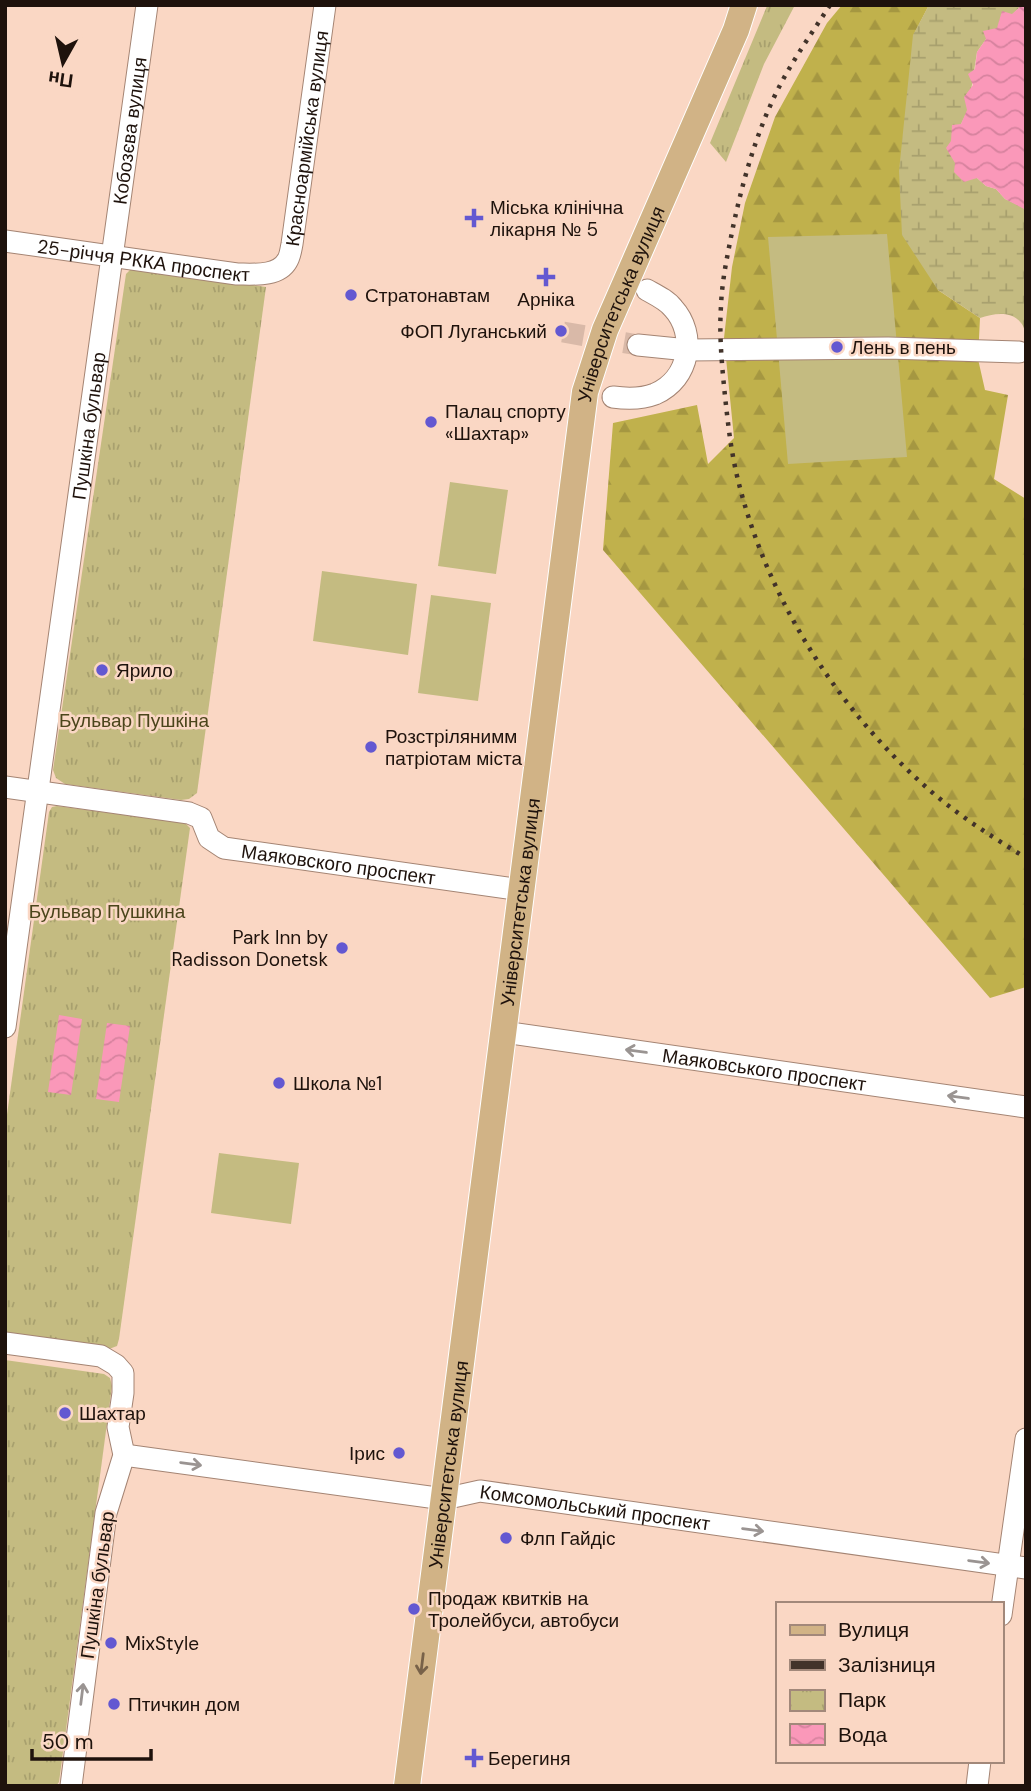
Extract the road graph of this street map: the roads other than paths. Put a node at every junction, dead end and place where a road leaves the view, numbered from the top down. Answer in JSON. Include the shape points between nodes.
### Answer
{"nodes":[{"id":1,"x":147,"y":5,"type":"edge"},
{"id":2,"x":325,"y":5,"type":"edge"},
{"id":3,"x":744,"y":5,"type":"edge"},
{"id":4,"x":5,"y":242,"type":"edge"},
{"id":5,"x":113,"y":256,"type":"junction"},
{"id":6,"x":280,"y":268,"type":"joint"},
{"id":7,"x":647,"y":290,"type":"dead end"},
{"id":8,"x":638,"y":345,"type":"tunnel mouth"},
{"id":9,"x":688,"y":350,"type":"junction"},
{"id":10,"x":1019,"y":352,"type":"dead end"},
{"id":11,"x":613,"y":397,"type":"dead end"},
{"id":12,"x":5,"y":787,"type":"edge"},
{"id":13,"x":37,"y":791,"type":"junction"},
{"id":14,"x":522,"y":890,"type":"junction"},
{"id":15,"x":5,"y":1027,"type":"edge"},
{"id":16,"x":503,"y":1032,"type":"junction"},
{"id":17,"x":1026,"y":1107,"type":"edge"},
{"id":18,"x":5,"y":1343,"type":"edge"},
{"id":19,"x":1026,"y":1439,"type":"edge"},
{"id":20,"x":124,"y":1455,"type":"junction"},
{"id":21,"x":443,"y":1499,"type":"junction"},
{"id":22,"x":1017,"y":1567,"type":"edge"},
{"id":23,"x":1003,"y":1609,"type":"edge"},
{"id":24,"x":980,"y":1763,"type":"edge"},
{"id":25,"x":71,"y":1786,"type":"edge"},
{"id":26,"x":407,"y":1786,"type":"edge"},
{"id":27,"x":977,"y":1786,"type":"edge"}],
"edges":[{"from":1,"to":5,"type":"street","name":"Кобозєва вулиця"},
{"from":2,"to":6,"type":"street","name":"Красноармійська вулиця","via":[[292,244]]},
{"from":3,"to":14,"type":"main road","name":"Університетська вулиця","via":[[605,330],[584,392]]},
{"from":4,"to":5,"type":"street","name":"25-річчя РККА проспект"},
{"from":5,"to":6,"type":"street","name":"25-річчя РККА проспект","via":[[237,274],[264,274]]},
{"from":5,"to":13,"type":"street","name":"Пушкіна бульвар"},
{"from":7,"to":9,"type":"street","via":[[672,305],[682,319]]},
{"from":8,"to":9,"type":"street"},
{"from":9,"to":10,"type":"street"},
{"from":9,"to":11,"type":"street","via":[[682,370],[657,393]]},
{"from":12,"to":13,"type":"street","name":"Маяковского проспект"},
{"from":13,"to":14,"type":"street","name":"Маяковского проспект","via":[[189,813],[201,818],[209,838],[224,848]]},
{"from":13,"to":15,"type":"street"},
{"from":14,"to":16,"type":"main road","name":"Університетська вулиця"},
{"from":17,"to":16,"type":"street","name":"Маяковського проспект","one_way":true},
{"from":16,"to":21,"type":"main road","name":"Університетська вулиця"},
{"from":18,"to":20,"type":"street","name":"Пушкіна бульвар","via":[[101,1356],[116,1365],[123,1373],[118,1427]]},
{"from":19,"to":22,"type":"street"},
{"from":20,"to":21,"type":"street","name":"Комсомольський проспект","one_way":true},
{"from":25,"to":20,"type":"street","name":"Пушкіна бульвар","one_way":true,"via":[[106,1513]]},
{"from":21,"to":22,"type":"street","name":"Комсомольський проспект","one_way":true,"via":[[480,1491]]},
{"from":21,"to":26,"type":"main road","name":"Університетська вулиця","one_way":true},
{"from":22,"to":23,"type":"street"},
{"from":24,"to":27,"type":"street"}]}
